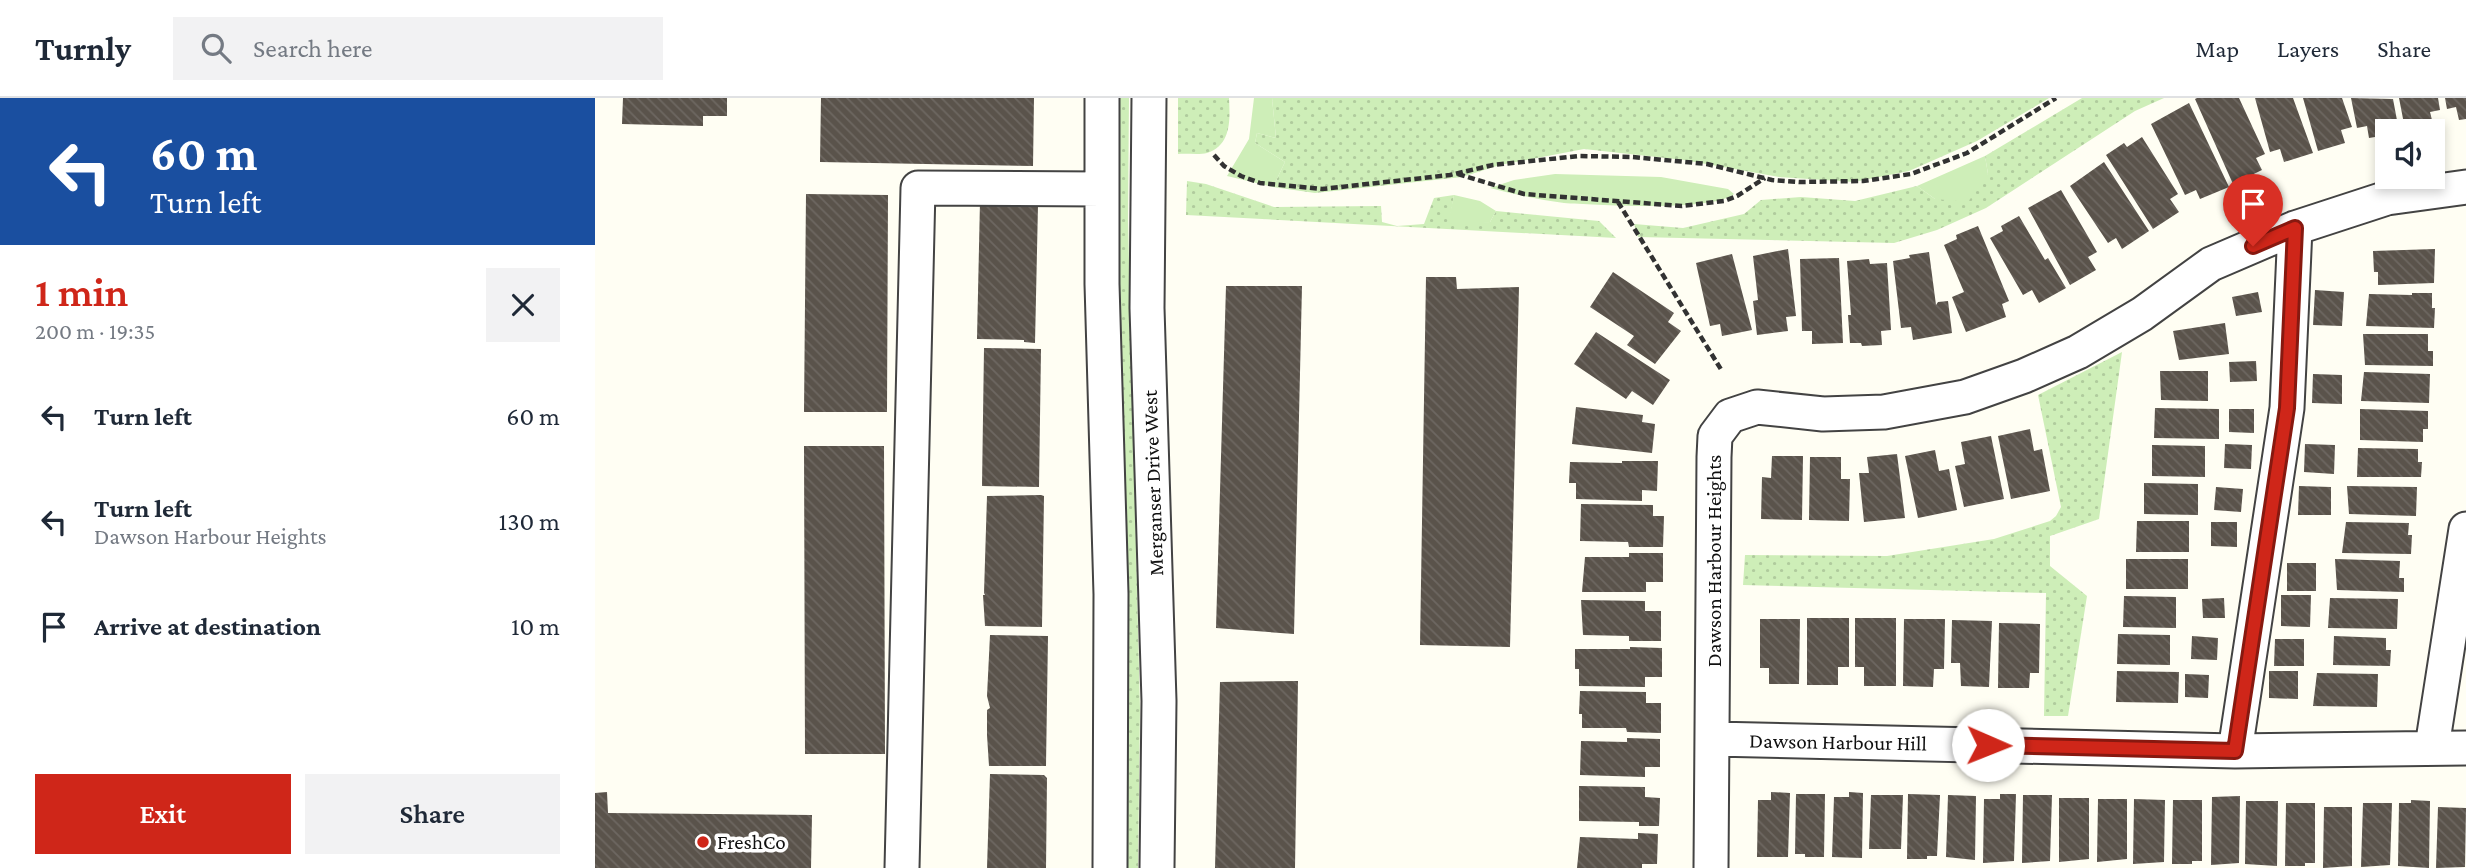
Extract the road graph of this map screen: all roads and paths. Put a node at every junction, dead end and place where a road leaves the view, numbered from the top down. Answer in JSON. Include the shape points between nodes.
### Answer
{"nodes":[{"id":1,"x":1102,"y":98,"type":"edge"},
{"id":2,"x":1149,"y":98,"type":"edge"},
{"id":3,"x":2056,"y":98,"type":"edge"},
{"id":4,"x":1213,"y":155,"type":"dead end"},
{"id":5,"x":1457,"y":174,"type":"junction"},
{"id":6,"x":1765,"y":178,"type":"junction"},
{"id":7,"x":2466,"y":187,"type":"edge"},
{"id":8,"x":1102,"y":189,"type":"junction"},
{"id":9,"x":1618,"y":202,"type":"junction"},
{"id":10,"x":2295,"y":228,"type":"junction"},
{"id":11,"x":1721,"y":371,"type":"dead end"},
{"id":12,"x":2466,"y":528,"type":"edge"},
{"id":13,"x":1713,"y":739,"type":"junction"},
{"id":14,"x":2432,"y":747,"type":"junction"},
{"id":15,"x":2466,"y":747,"type":"edge"},
{"id":16,"x":2235,"y":751,"type":"junction"},
{"id":17,"x":902,"y":868,"type":"edge"},
{"id":18,"x":1110,"y":868,"type":"edge"},
{"id":19,"x":1157,"y":868,"type":"edge"},
{"id":20,"x":1711,"y":868,"type":"edge"}],
"edges":[{"from":1,"to":8,"type":"street"},
{"from":2,"to":19,"type":"street","name":"Merganser Drive West","via":[[1147,308],[1159,701]]},
{"from":3,"to":6,"type":"path","via":[[1967,153],[1911,174],[1824,183]]},
{"from":4,"to":5,"type":"path","via":[[1241,176],[1287,186],[1346,188]]},
{"from":5,"to":6,"type":"path","via":[[1534,159],[1607,156],[1707,164]]},
{"from":5,"to":9,"type":"path","via":[[1524,194]]},
{"from":6,"to":9,"type":"path","via":[[1737,196],[1702,205]]},
{"from":7,"to":10,"type":"street","name":"Dawson Harbour Heights","via":[[2387,198]]},
{"from":8,"to":17,"type":"street","via":[[918,188]]},
{"from":8,"to":18,"type":"street","via":[[1111,607]]},
{"from":9,"to":11,"type":"path"},
{"from":10,"to":13,"type":"street","name":"Dawson Harbour Heights","via":[[2211,264],[2078,352],[1965,397],[1884,412],[1823,414],[1757,407],[1730,416],[1715,436]]},
{"from":10,"to":16,"type":"street","via":[[2287,408]]},
{"from":12,"to":14,"type":"street"},
{"from":13,"to":16,"type":"street","name":"Dawson Harbour Hill"},
{"from":13,"to":20,"type":"street","name":"Dawson Harbour Heights"},
{"from":14,"to":15,"type":"street","name":"Dawson Harbour Hill"},
{"from":14,"to":16,"type":"street","name":"Dawson Harbour Hill"}]}
